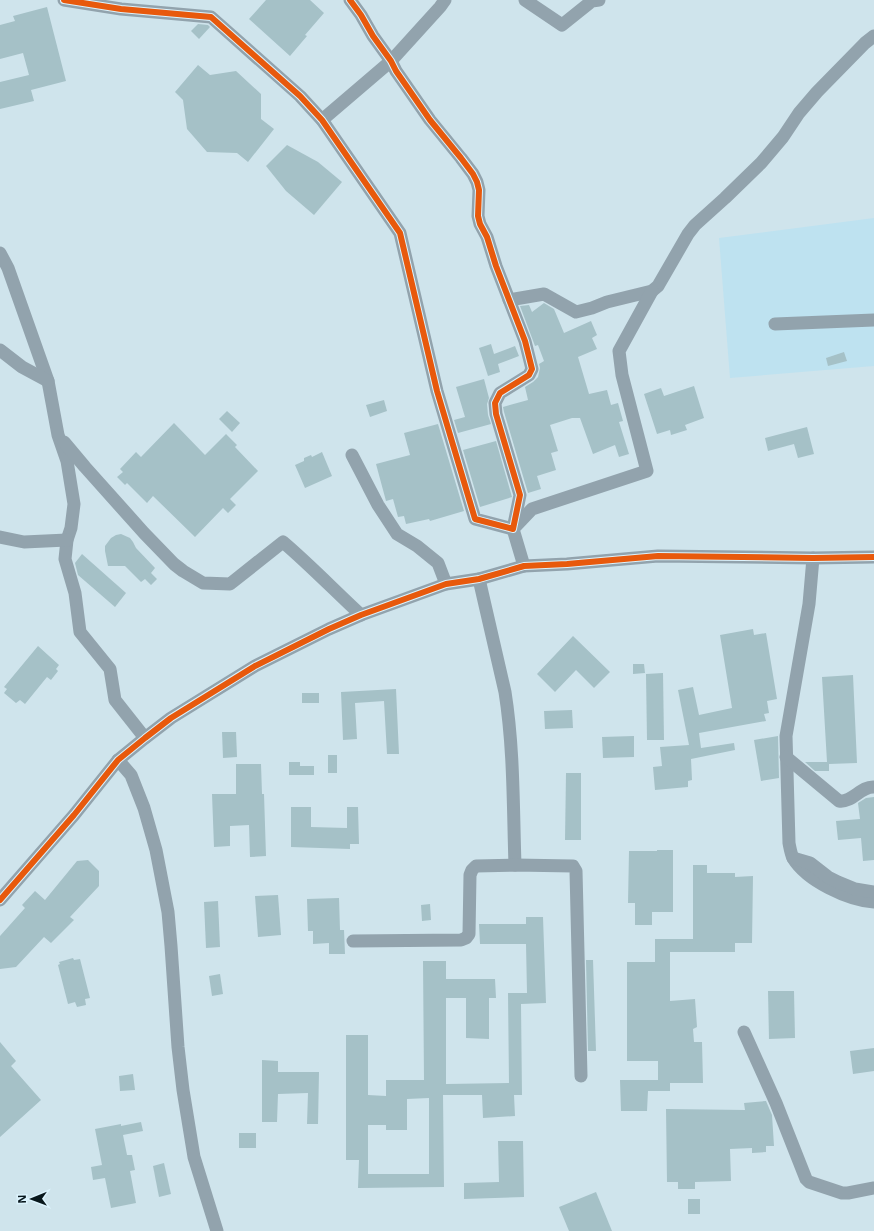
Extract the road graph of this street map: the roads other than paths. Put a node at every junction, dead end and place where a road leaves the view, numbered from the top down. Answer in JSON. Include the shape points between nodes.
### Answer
{"nodes":[{"id":1,"x":64,"y":0,"type":"edge"},
{"id":2,"x":350,"y":0,"type":"edge"},
{"id":3,"x":445,"y":0,"type":"edge"},
{"id":4,"x":524,"y":0,"type":"edge"},
{"id":5,"x":599,"y":0,"type":"edge"},
{"id":6,"x":874,"y":36,"type":"edge"},
{"id":7,"x":391,"y":61,"type":"junction"},
{"id":8,"x":322,"y":120,"type":"junction"},
{"id":9,"x":0,"y":253,"type":"edge"},
{"id":10,"x":652,"y":291,"type":"junction"},
{"id":11,"x":509,"y":300,"type":"junction"},
{"id":12,"x":874,"y":320,"type":"edge"},
{"id":13,"x":775,"y":324,"type":"dead end"},
{"id":14,"x":0,"y":350,"type":"edge"},
{"id":15,"x":48,"y":382,"type":"junction"},
{"id":16,"x":58,"y":435,"type":"junction"},
{"id":17,"x":352,"y":455,"type":"dead end"},
{"id":18,"x":513,"y":529,"type":"junction"},
{"id":19,"x":0,"y":538,"type":"edge"},
{"id":20,"x":67,"y":540,"type":"junction"},
{"id":21,"x":874,"y":557,"type":"edge"},
{"id":22,"x":813,"y":558,"type":"junction"},
{"id":23,"x":524,"y":566,"type":"junction"},
{"id":24,"x":479,"y":579,"type":"junction"},
{"id":25,"x":446,"y":584,"type":"junction"},
{"id":26,"x":361,"y":615,"type":"junction"},
{"id":27,"x":145,"y":738,"type":"junction"},
{"id":28,"x":786,"y":757,"type":"junction"},
{"id":29,"x":118,"y":760,"type":"junction"},
{"id":30,"x":874,"y":787,"type":"edge"},
{"id":31,"x":793,"y":858,"type":"junction"},
{"id":32,"x":515,"y":864,"type":"junction"},
{"id":33,"x":874,"y":892,"type":"edge"},
{"id":34,"x":0,"y":900,"type":"edge"},
{"id":35,"x":874,"y":902,"type":"edge"},
{"id":36,"x":352,"y":942,"type":"dead end"},
{"id":37,"x":744,"y":1032,"type":"dead end"},
{"id":38,"x":581,"y":1076,"type":"dead end"},
{"id":39,"x":874,"y":1188,"type":"edge"},
{"id":40,"x":217,"y":1231,"type":"edge"}],
"edges":[{"from":1,"to":8,"type":"street","via":[[121,9],[211,17],[300,96]]},
{"from":2,"to":7,"type":"street"},
{"from":3,"to":7,"type":"street"},
{"from":4,"to":5,"type":"street","via":[[562,25],[592,1]]},
{"from":6,"to":10,"type":"street","via":[[864,43],[817,92],[761,163],[695,225],[658,286]]},
{"from":7,"to":8,"type":"street"},
{"from":7,"to":11,"type":"street","via":[[430,120],[477,182],[480,224]]},
{"from":8,"to":18,"type":"street","via":[[400,233],[437,391],[475,519]]},
{"from":9,"to":15,"type":"street","via":[[8,268]]},
{"from":10,"to":11,"type":"street","via":[[576,312],[544,294]]},
{"from":10,"to":18,"type":"street","via":[[620,351],[622,375],[647,471],[532,508]]},
{"from":11,"to":18,"type":"street","via":[[525,341],[532,368],[529,375],[500,393],[495,403],[520,495]]},
{"from":12,"to":13,"type":"street"},
{"from":14,"to":15,"type":"street"},
{"from":15,"to":16,"type":"street"},
{"from":16,"to":20,"type":"street","via":[[67,462],[74,504]]},
{"from":16,"to":26,"type":"street","via":[[84,467],[174,564],[203,583],[230,584],[283,542]]},
{"from":17,"to":25,"type":"street","via":[[396,534],[417,546],[438,563]]},
{"from":18,"to":23,"type":"street"},
{"from":19,"to":20,"type":"street","via":[[24,542]]},
{"from":20,"to":27,"type":"street","via":[[65,559],[75,593],[80,632],[110,669],[114,700]]},
{"from":21,"to":22,"type":"street"},
{"from":22,"to":23,"type":"street","via":[[658,556]]},
{"from":22,"to":28,"type":"street","via":[[809,604],[786,736]]},
{"from":23,"to":24,"type":"street"},
{"from":24,"to":25,"type":"street"},
{"from":24,"to":32,"type":"street","via":[[508,710]]},
{"from":25,"to":26,"type":"street"},
{"from":26,"to":27,"type":"street","via":[[255,666],[171,718]]},
{"from":27,"to":29,"type":"street"},
{"from":28,"to":30,"type":"street","via":[[839,801],[846,801],[869,787]]},
{"from":28,"to":31,"type":"street","via":[[788,837]]},
{"from":29,"to":34,"type":"street"},
{"from":29,"to":40,"type":"street","via":[[131,776],[144,808],[156,850],[168,912],[183,1090],[194,1157]]},
{"from":31,"to":33,"type":"street","via":[[810,863],[838,882],[855,889]]},
{"from":31,"to":35,"type":"street","via":[[811,877],[834,890],[859,900]]},
{"from":32,"to":36,"type":"street","via":[[476,866],[472,870],[469,934],[466,938]]},
{"from":32,"to":38,"type":"street","via":[[569,865],[575,868]]},
{"from":37,"to":39,"type":"street","via":[[806,1179],[842,1193]]}]}
